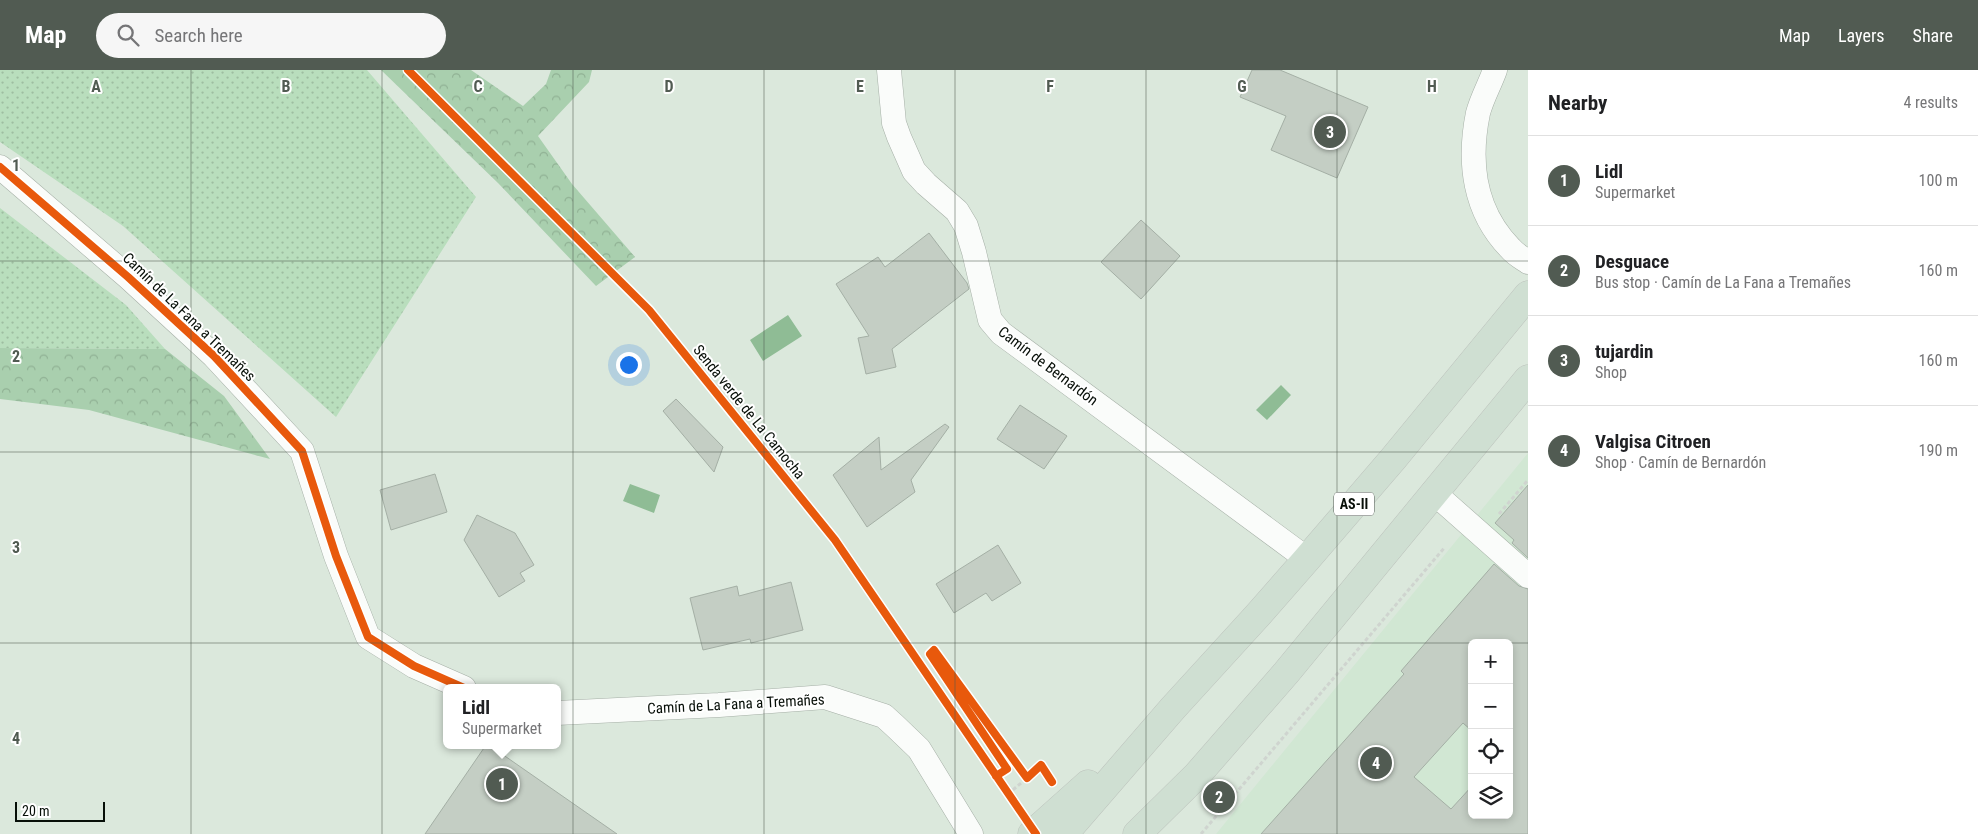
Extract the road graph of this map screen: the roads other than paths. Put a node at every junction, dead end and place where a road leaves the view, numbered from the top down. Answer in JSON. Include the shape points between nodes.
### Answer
{"nodes":[{"id":1,"x":890,"y":70,"type":"edge"},
{"id":2,"x":1495,"y":70,"type":"edge"},
{"id":3,"x":0,"y":167,"type":"edge"},
{"id":4,"x":1528,"y":262,"type":"edge"},
{"id":5,"x":1528,"y":295,"type":"edge"},
{"id":6,"x":1528,"y":379,"type":"edge"},
{"id":7,"x":1434,"y":492,"type":"junction"},
{"id":8,"x":1307,"y":559,"type":"junction"},
{"id":9,"x":1528,"y":576,"type":"edge"},
{"id":10,"x":455,"y":684,"type":"edge"},
{"id":11,"x":1173,"y":708,"type":"junction"},
{"id":12,"x":561,"y":713,"type":"edge"},
{"id":13,"x":1197,"y":775,"type":"junction"},
{"id":14,"x":971,"y":834,"type":"edge"},
{"id":15,"x":1032,"y":834,"type":"edge"},
{"id":16,"x":1064,"y":834,"type":"edge"},
{"id":17,"x":1137,"y":834,"type":"edge"},
{"id":18,"x":1158,"y":834,"type":"edge"}],
"edges":[{"from":1,"to":8,"type":"street","name":"Camín de Bernardón","via":[[894,123],[899,137],[914,171],[958,211],[966,226],[990,320],[1001,333]]},
{"from":2,"to":4,"type":"street","via":[[1478,112],[1473,156],[1476,190],[1496,230],[1510,249]]},
{"from":3,"to":10,"type":"street","name":"Camín de La Fana a Tremañes","via":[[214,356],[302,451],[336,556],[368,637],[414,666]]},
{"from":5,"to":8,"type":"highway","number":"AS-II"},
{"from":6,"to":7,"type":"highway"},
{"from":7,"to":9,"type":"street"},
{"from":7,"to":13,"type":"highway"},
{"from":8,"to":11,"type":"highway","number":"AS-II"},
{"from":11,"to":15,"type":"highway"},
{"from":11,"to":16,"type":"highway","number":"AS-II"},
{"from":12,"to":14,"type":"street","name":"Camín de La Fana a Tremañes","via":[[825,697],[884,716],[919,748]]},
{"from":13,"to":17,"type":"highway"},
{"from":13,"to":18,"type":"highway"}]}
